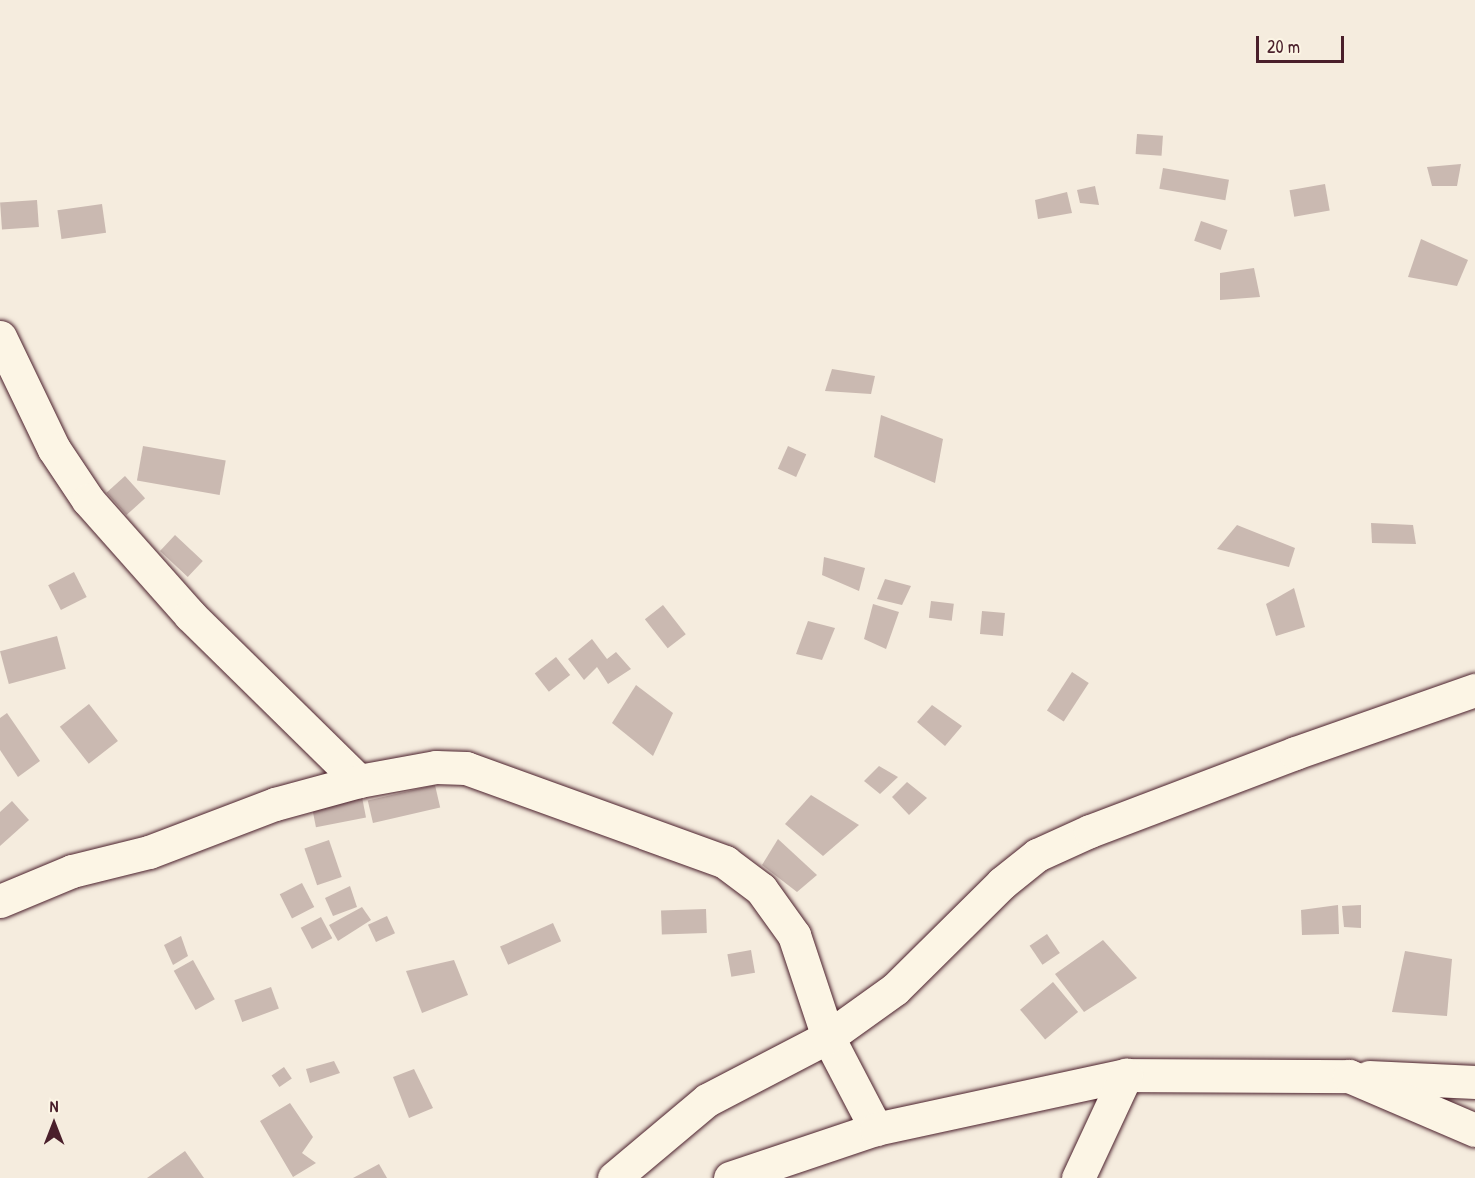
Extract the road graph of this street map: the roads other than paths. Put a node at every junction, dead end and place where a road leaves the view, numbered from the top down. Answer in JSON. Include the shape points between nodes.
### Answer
{"nodes":[{"id":1,"x":0,"y":337,"type":"edge"},
{"id":2,"x":1475,"y":690,"type":"edge"},
{"id":3,"x":359,"y":781,"type":"junction"},
{"id":4,"x":0,"y":901,"type":"edge"},
{"id":5,"x":828,"y":1037,"type":"junction"},
{"id":6,"x":1126,"y":1075,"type":"junction"},
{"id":7,"x":1349,"y":1076,"type":"junction"},
{"id":8,"x":1475,"y":1082,"type":"edge"},
{"id":9,"x":876,"y":1129,"type":"junction"},
{"id":10,"x":1475,"y":1130,"type":"edge"},
{"id":11,"x":614,"y":1178,"type":"edge"},
{"id":12,"x":730,"y":1178,"type":"edge"},
{"id":13,"x":1078,"y":1178,"type":"edge"}],
"edges":[{"from":1,"to":3,"type":"street","via":[[54,449],[88,500],[190,615]]},
{"from":2,"to":5,"type":"street","via":[[1295,753],[1037,855],[1002,883],[895,989]]},
{"from":3,"to":4,"type":"street","via":[[222,822],[149,852],[72,870]]},
{"from":3,"to":5,"type":"street","via":[[436,767],[466,768],[725,862],[761,889],[794,935]]},
{"from":5,"to":9,"type":"street"},
{"from":5,"to":11,"type":"street","via":[[707,1100]]},
{"from":6,"to":7,"type":"street"},
{"from":6,"to":9,"type":"street"},
{"from":6,"to":13,"type":"street"},
{"from":7,"to":8,"type":"street"},
{"from":7,"to":10,"type":"street"},
{"from":9,"to":12,"type":"street"}]}
